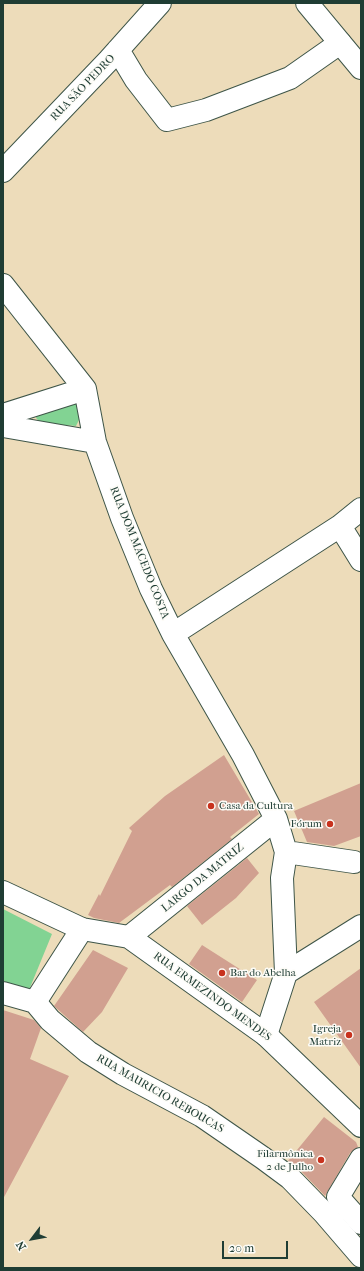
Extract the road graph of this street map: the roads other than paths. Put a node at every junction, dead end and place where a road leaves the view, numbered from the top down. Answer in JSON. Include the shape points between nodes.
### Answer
{"nodes":[{"id":1,"x":160,"y":3,"type":"edge"},
{"id":2,"x":307,"y":3,"type":"edge"},
{"id":3,"x":340,"y":43,"type":"junction"},
{"id":4,"x":118,"y":50,"type":"junction"},
{"id":5,"x":361,"y":68,"type":"edge"},
{"id":6,"x":3,"y":171,"type":"edge"},
{"id":7,"x":3,"y":285,"type":"edge"},
{"id":8,"x":85,"y":388,"type":"junction"},
{"id":9,"x":3,"y":415,"type":"edge"},
{"id":10,"x":3,"y":426,"type":"edge"},
{"id":11,"x":95,"y":442,"type":"junction"},
{"id":12,"x":361,"y":509,"type":"edge"},
{"id":13,"x":340,"y":526,"type":"junction"},
{"id":14,"x":361,"y":560,"type":"edge"},
{"id":15,"x":173,"y":634,"type":"junction"},
{"id":16,"x":276,"y":819,"type":"junction"},
{"id":17,"x":286,"y":852,"type":"junction"},
{"id":18,"x":359,"y":863,"type":"edge"},
{"id":19,"x":3,"y":892,"type":"edge"},
{"id":20,"x":361,"y":926,"type":"edge"},
{"id":21,"x":82,"y":929,"type":"junction"},
{"id":22,"x":129,"y":937,"type":"junction"},
{"id":23,"x":286,"y":972,"type":"junction"},
{"id":24,"x":3,"y":993,"type":"edge"},
{"id":25,"x":35,"y":1002,"type":"junction"},
{"id":26,"x":266,"y":1035,"type":"junction"},
{"id":27,"x":361,"y":1126,"type":"edge"},
{"id":28,"x":361,"y":1159,"type":"edge"},
{"id":29,"x":361,"y":1223,"type":"edge"},
{"id":30,"x":361,"y":1256,"type":"edge"}],
"edges":[{"from":1,"to":4,"type":"street","name":"RUA SÃO PEDRO"},
{"from":2,"to":3,"type":"street"},
{"from":3,"to":4,"type":"street","via":[[290,78],[206,110],[167,120],[136,80]]},
{"from":3,"to":5,"type":"street"},
{"from":4,"to":6,"type":"street","name":"RUA SÃO PEDRO"},
{"from":7,"to":8,"type":"street","name":"RUA DOM MACEDO COSTA"},
{"from":8,"to":9,"type":"street"},
{"from":8,"to":11,"type":"street","name":"RUA DOM MACEDO COSTA"},
{"from":10,"to":11,"type":"street"},
{"from":11,"to":15,"type":"street","name":"RUA DOM MACEDO COSTA","via":[[146,575]]},
{"from":12,"to":13,"type":"street"},
{"from":13,"to":14,"type":"street"},
{"from":13,"to":15,"type":"street"},
{"from":15,"to":16,"type":"street","name":"RUA DOM MACEDO COSTA"},
{"from":16,"to":17,"type":"street","name":"RUA DOM MACEDO COSTA"},
{"from":16,"to":22,"type":"street","name":"LARGO DA MATRIZ"},
{"from":17,"to":18,"type":"street"},
{"from":17,"to":23,"type":"street","via":[[282,878]]},
{"from":19,"to":21,"type":"street","name":"RUA ERMEZINDO MENDES"},
{"from":20,"to":23,"type":"street"},
{"from":21,"to":22,"type":"street","name":"RUA ERMEZINDO MENDES"},
{"from":21,"to":25,"type":"street"},
{"from":22,"to":26,"type":"street","name":"RUA ERMEZINDO MENDES"},
{"from":23,"to":26,"type":"street"},
{"from":24,"to":25,"type":"street"},
{"from":25,"to":30,"type":"street","name":"RUA MAURICIO REBOUCAS","via":[[50,1020],[88,1052],[122,1074],[202,1116],[290,1178],[324,1212]]},
{"from":26,"to":27,"type":"street","name":"RUA ERMEZINDO MENDES"},
{"from":28,"to":29,"type":"street","via":[[338,1197]]}]}
